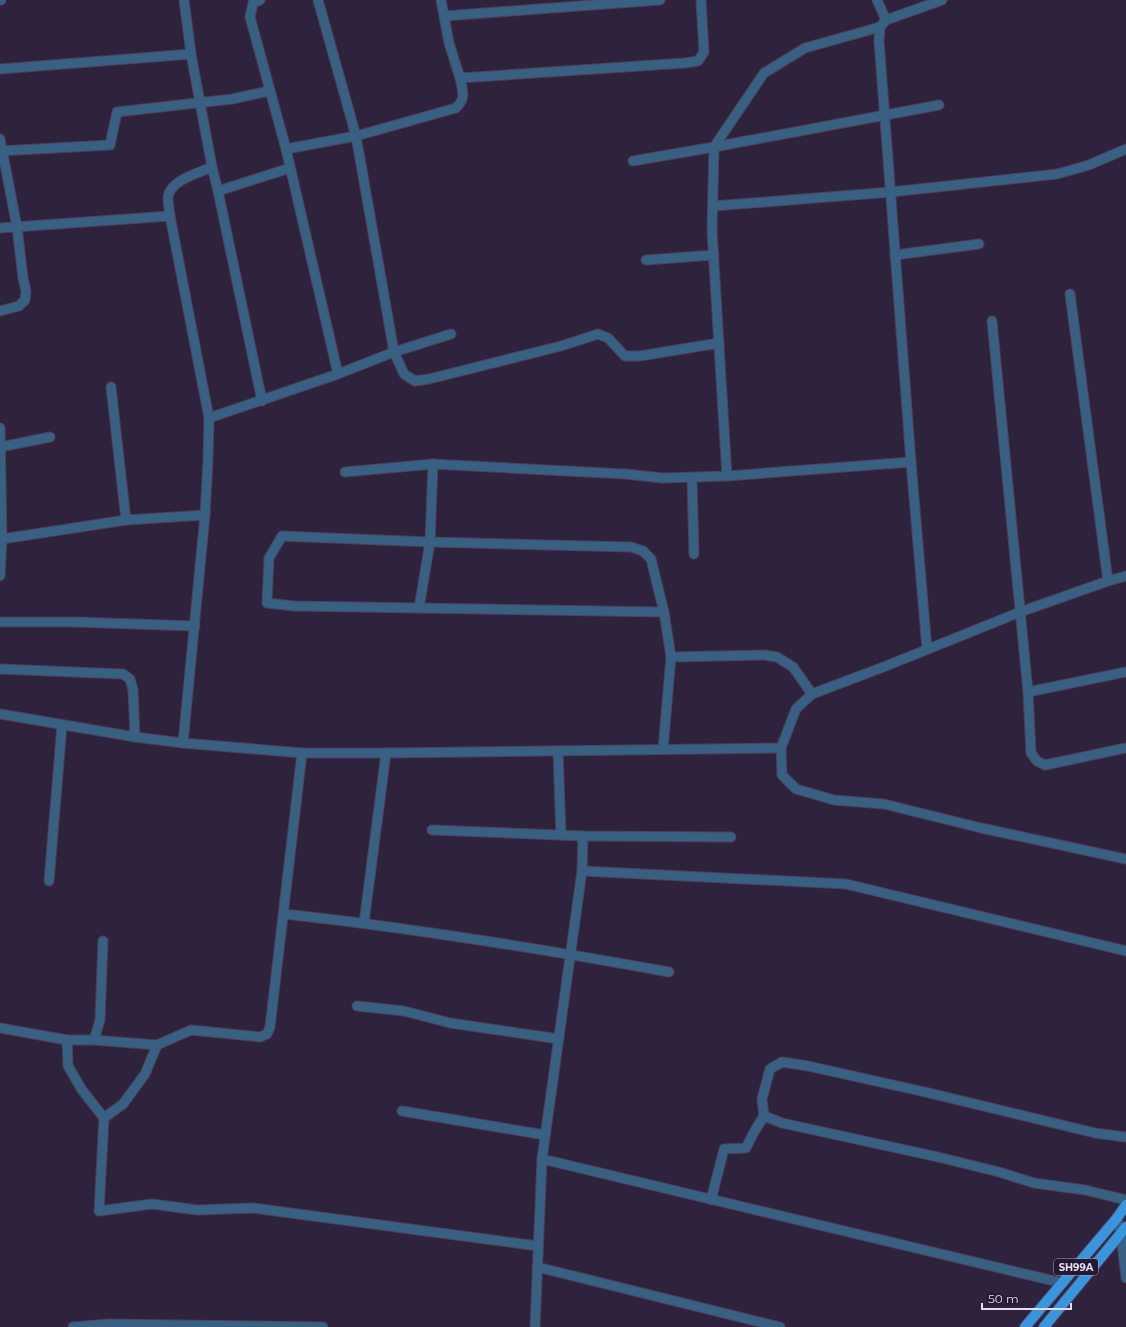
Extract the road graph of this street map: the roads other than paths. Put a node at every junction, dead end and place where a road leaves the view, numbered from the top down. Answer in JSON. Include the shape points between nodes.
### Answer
{"nodes":[{"id":1,"x":184,"y":0,"type":"edge"},
{"id":2,"x":260,"y":0,"type":"edge"},
{"id":3,"x":318,"y":0,"type":"edge"},
{"id":4,"x":441,"y":0,"type":"edge"},
{"id":5,"x":660,"y":0,"type":"edge"},
{"id":6,"x":701,"y":0,"type":"edge"},
{"id":7,"x":877,"y":0,"type":"edge"},
{"id":8,"x":942,"y":0,"type":"edge"},
{"id":9,"x":444,"y":16,"type":"junction"},
{"id":10,"x":883,"y":24,"type":"junction"},
{"id":11,"x":191,"y":54,"type":"junction"},
{"id":12,"x":0,"y":69,"type":"edge"},
{"id":13,"x":460,"y":78,"type":"junction"},
{"id":14,"x":270,"y":91,"type":"junction"},
{"id":15,"x":200,"y":104,"type":"junction"},
{"id":16,"x":939,"y":105,"type":"dead end"},
{"id":17,"x":885,"y":115,"type":"junction"},
{"id":18,"x":356,"y":136,"type":"junction"},
{"id":19,"x":0,"y":139,"type":"edge"},
{"id":20,"x":714,"y":147,"type":"junction"},
{"id":21,"x":286,"y":149,"type":"junction"},
{"id":22,"x":1126,"y":149,"type":"edge"},
{"id":23,"x":1,"y":151,"type":"edge"},
{"id":24,"x":633,"y":161,"type":"dead end"},
{"id":25,"x":212,"y":167,"type":"junction"},
{"id":26,"x":290,"y":168,"type":"junction"},
{"id":27,"x":218,"y":191,"type":"junction"},
{"id":28,"x":891,"y":192,"type":"junction"},
{"id":29,"x":713,"y":206,"type":"junction"},
{"id":30,"x":170,"y":216,"type":"junction"},
{"id":31,"x":0,"y":228,"type":"edge"},
{"id":32,"x":17,"y":228,"type":"junction"},
{"id":33,"x":979,"y":244,"type":"dead end"},
{"id":34,"x":714,"y":255,"type":"junction"},
{"id":35,"x":895,"y":255,"type":"junction"},
{"id":36,"x":646,"y":260,"type":"dead end"},
{"id":37,"x":1070,"y":294,"type":"dead end"},
{"id":38,"x":0,"y":311,"type":"edge"},
{"id":39,"x":992,"y":321,"type":"dead end"},
{"id":40,"x":452,"y":334,"type":"dead end"},
{"id":41,"x":719,"y":343,"type":"junction"},
{"id":42,"x":394,"y":352,"type":"junction"},
{"id":43,"x":338,"y":374,"type":"junction"},
{"id":44,"x":111,"y":387,"type":"dead end"},
{"id":45,"x":262,"y":401,"type":"junction"},
{"id":46,"x":210,"y":418,"type":"junction"},
{"id":47,"x":0,"y":428,"type":"edge"},
{"id":48,"x":50,"y":437,"type":"dead end"},
{"id":49,"x":0,"y":447,"type":"edge"},
{"id":50,"x":911,"y":462,"type":"junction"},
{"id":51,"x":433,"y":464,"type":"junction"},
{"id":52,"x":345,"y":472,"type":"dead end"},
{"id":53,"x":727,"y":476,"type":"junction"},
{"id":54,"x":692,"y":478,"type":"junction"},
{"id":55,"x":205,"y":515,"type":"junction"},
{"id":56,"x":126,"y":520,"type":"junction"},
{"id":57,"x":2,"y":539,"type":"junction"},
{"id":58,"x":430,"y":542,"type":"junction"},
{"id":59,"x":694,"y":554,"type":"dead end"},
{"id":60,"x":0,"y":576,"type":"edge"},
{"id":61,"x":1126,"y":576,"type":"edge"},
{"id":62,"x":1108,"y":581,"type":"junction"},
{"id":63,"x":419,"y":608,"type":"junction"},
{"id":64,"x":664,"y":612,"type":"junction"},
{"id":65,"x":1020,"y":612,"type":"junction"},
{"id":66,"x":0,"y":622,"type":"edge"},
{"id":67,"x":195,"y":626,"type":"junction"},
{"id":68,"x":927,"y":649,"type":"junction"},
{"id":69,"x":671,"y":657,"type":"junction"},
{"id":70,"x":0,"y":669,"type":"edge"},
{"id":71,"x":1126,"y":672,"type":"edge"},
{"id":72,"x":1028,"y":692,"type":"junction"},
{"id":73,"x":812,"y":694,"type":"junction"},
{"id":74,"x":0,"y":714,"type":"edge"},
{"id":75,"x":62,"y":725,"type":"junction"},
{"id":76,"x":135,"y":737,"type":"junction"},
{"id":77,"x":183,"y":743,"type":"junction"},
{"id":78,"x":781,"y":748,"type":"junction"},
{"id":79,"x":1126,"y":748,"type":"edge"},
{"id":80,"x":663,"y":749,"type":"junction"},
{"id":81,"x":558,"y":751,"type":"junction"},
{"id":82,"x":302,"y":753,"type":"junction"},
{"id":83,"x":386,"y":753,"type":"junction"},
{"id":84,"x":432,"y":830,"type":"dead end"},
{"id":85,"x":561,"y":835,"type":"junction"},
{"id":86,"x":583,"y":836,"type":"junction"},
{"id":87,"x":731,"y":837,"type":"dead end"},
{"id":88,"x":1126,"y":860,"type":"edge"},
{"id":89,"x":582,"y":871,"type":"junction"},
{"id":90,"x":49,"y":880,"type":"dead end"},
{"id":91,"x":284,"y":914,"type":"junction"},
{"id":92,"x":364,"y":923,"type":"junction"},
{"id":93,"x":103,"y":941,"type":"dead end"},
{"id":94,"x":1126,"y":951,"type":"edge"},
{"id":95,"x":570,"y":954,"type":"junction"},
{"id":96,"x":670,"y":972,"type":"dead end"},
{"id":97,"x":357,"y":1006,"type":"dead end"},
{"id":98,"x":0,"y":1028,"type":"edge"},
{"id":99,"x":559,"y":1039,"type":"junction"},
{"id":100,"x":68,"y":1040,"type":"junction"},
{"id":101,"x":94,"y":1040,"type":"junction"},
{"id":102,"x":157,"y":1045,"type":"junction"},
{"id":103,"x":402,"y":1111,"type":"dead end"},
{"id":104,"x":764,"y":1116,"type":"junction"},
{"id":105,"x":104,"y":1118,"type":"junction"},
{"id":106,"x":545,"y":1135,"type":"junction"},
{"id":107,"x":1126,"y":1137,"type":"edge"},
{"id":108,"x":542,"y":1159,"type":"junction"},
{"id":109,"x":711,"y":1200,"type":"junction"},
{"id":110,"x":1126,"y":1200,"type":"edge"},
{"id":111,"x":1126,"y":1205,"type":"edge"},
{"id":112,"x":1117,"y":1218,"type":"junction"},
{"id":113,"x":1123,"y":1230,"type":"edge"},
{"id":114,"x":538,"y":1246,"type":"junction"},
{"id":115,"x":537,"y":1267,"type":"junction"},
{"id":116,"x":1126,"y":1278,"type":"edge"},
{"id":117,"x":1063,"y":1283,"type":"junction"},
{"id":118,"x":73,"y":1327,"type":"edge"},
{"id":119,"x":269,"y":1327,"type":"edge"},
{"id":120,"x":323,"y":1327,"type":"edge"},
{"id":121,"x":535,"y":1327,"type":"edge"},
{"id":122,"x":780,"y":1327,"type":"edge"},
{"id":123,"x":1025,"y":1327,"type":"edge"},
{"id":124,"x":1044,"y":1327,"type":"edge"}],
"edges":[{"from":1,"to":11,"type":"street"},
{"from":2,"to":14,"type":"street","via":[[253,3],[250,17]]},
{"from":3,"to":18,"type":"street"},
{"from":4,"to":9,"type":"street"},
{"from":5,"to":9,"type":"street"},
{"from":6,"to":13,"type":"street","via":[[704,52],[698,61]]},
{"from":7,"to":10,"type":"street"},
{"from":8,"to":10,"type":"street"},
{"from":9,"to":13,"type":"street"},
{"from":10,"to":17,"type":"street","via":[[879,41]]},
{"from":10,"to":20,"type":"street","via":[[805,48],[764,73]]},
{"from":11,"to":12,"type":"street"},
{"from":11,"to":15,"type":"street"},
{"from":13,"to":18,"type":"street","via":[[462,102],[456,108]]},
{"from":14,"to":15,"type":"street"},
{"from":14,"to":21,"type":"street"},
{"from":15,"to":23,"type":"street","via":[[118,112],[110,145]]},
{"from":15,"to":25,"type":"street"},
{"from":16,"to":17,"type":"street"},
{"from":17,"to":20,"type":"street"},
{"from":17,"to":28,"type":"street"},
{"from":18,"to":21,"type":"street"},
{"from":18,"to":42,"type":"street"},
{"from":19,"to":23,"type":"street"},
{"from":20,"to":24,"type":"street"},
{"from":20,"to":29,"type":"street"},
{"from":21,"to":26,"type":"street"},
{"from":22,"to":28,"type":"street","via":[[1089,165],[1057,174]]},
{"from":23,"to":32,"type":"street"},
{"from":25,"to":27,"type":"street"},
{"from":25,"to":30,"type":"street","via":[[173,186],[168,196]]},
{"from":26,"to":27,"type":"street"},
{"from":26,"to":43,"type":"street"},
{"from":27,"to":45,"type":"street"},
{"from":28,"to":29,"type":"street"},
{"from":28,"to":35,"type":"street"},
{"from":29,"to":34,"type":"street"},
{"from":30,"to":32,"type":"street"},
{"from":30,"to":46,"type":"street"},
{"from":31,"to":32,"type":"street"},
{"from":32,"to":38,"type":"street","via":[[25,300],[19,306]]},
{"from":33,"to":35,"type":"street"},
{"from":34,"to":36,"type":"street"},
{"from":34,"to":41,"type":"street"},
{"from":35,"to":50,"type":"street"},
{"from":37,"to":62,"type":"street"},
{"from":39,"to":65,"type":"street"},
{"from":40,"to":42,"type":"street"},
{"from":41,"to":42,"type":"street","via":[[640,356],[625,356],[608,338],[598,334],[561,346],[415,381],[404,374]]},
{"from":41,"to":53,"type":"street"},
{"from":42,"to":43,"type":"street"},
{"from":43,"to":45,"type":"street"},
{"from":44,"to":56,"type":"street"},
{"from":45,"to":46,"type":"street"},
{"from":46,"to":55,"type":"street"},
{"from":47,"to":49,"type":"street"},
{"from":48,"to":49,"type":"street"},
{"from":49,"to":57,"type":"street"},
{"from":50,"to":53,"type":"street"},
{"from":50,"to":68,"type":"street"},
{"from":51,"to":52,"type":"street"},
{"from":51,"to":54,"type":"street"},
{"from":51,"to":58,"type":"street"},
{"from":53,"to":54,"type":"street"},
{"from":54,"to":59,"type":"street"},
{"from":55,"to":56,"type":"street"},
{"from":55,"to":67,"type":"street"},
{"from":56,"to":57,"type":"street"},
{"from":57,"to":60,"type":"street"},
{"from":58,"to":63,"type":"street"},
{"from":58,"to":63,"type":"street","via":[[282,536],[268,558],[267,603],[294,606]]},
{"from":58,"to":64,"type":"street","via":[[631,547],[643,551],[651,560]]},
{"from":61,"to":62,"type":"street"},
{"from":62,"to":65,"type":"street"},
{"from":63,"to":64,"type":"street"},
{"from":64,"to":69,"type":"street"},
{"from":65,"to":68,"type":"street"},
{"from":65,"to":72,"type":"street"},
{"from":66,"to":67,"type":"street"},
{"from":67,"to":77,"type":"street"},
{"from":68,"to":73,"type":"street"},
{"from":69,"to":73,"type":"street","via":[[777,656],[793,667]]},
{"from":69,"to":80,"type":"street"},
{"from":70,"to":76,"type":"street","via":[[123,674],[130,679],[133,690]]},
{"from":71,"to":72,"type":"street"},
{"from":72,"to":79,"type":"street","via":[[1031,752],[1037,761],[1045,764]]},
{"from":73,"to":78,"type":"street","via":[[796,709]]},
{"from":74,"to":75,"type":"street"},
{"from":75,"to":76,"type":"street"},
{"from":75,"to":90,"type":"street"},
{"from":76,"to":77,"type":"street"},
{"from":77,"to":82,"type":"street"},
{"from":78,"to":80,"type":"street"},
{"from":78,"to":88,"type":"street","via":[[782,775],[796,789],[834,800],[884,804]]},
{"from":80,"to":81,"type":"street"},
{"from":81,"to":83,"type":"street"},
{"from":81,"to":85,"type":"street"},
{"from":82,"to":83,"type":"street"},
{"from":82,"to":91,"type":"street"},
{"from":83,"to":92,"type":"street"},
{"from":84,"to":85,"type":"street"},
{"from":85,"to":86,"type":"street"},
{"from":86,"to":87,"type":"street"},
{"from":86,"to":89,"type":"street"},
{"from":89,"to":94,"type":"street","via":[[846,884]]},
{"from":89,"to":95,"type":"street"},
{"from":91,"to":92,"type":"street"},
{"from":91,"to":102,"type":"street","via":[[267,1034],[260,1037],[191,1030]]},
{"from":92,"to":95,"type":"street"},
{"from":93,"to":101,"type":"street","via":[[100,1020]]},
{"from":95,"to":96,"type":"street"},
{"from":95,"to":99,"type":"street"},
{"from":97,"to":99,"type":"street","via":[[404,1011],[450,1023]]},
{"from":98,"to":100,"type":"street"},
{"from":99,"to":106,"type":"street"},
{"from":100,"to":101,"type":"street"},
{"from":100,"to":105,"type":"street","via":[[68,1066],[82,1090]]},
{"from":101,"to":102,"type":"street"},
{"from":102,"to":105,"type":"street","via":[[145,1074],[123,1104]]},
{"from":103,"to":106,"type":"street"},
{"from":104,"to":107,"type":"street","via":[[762,1099],[770,1069],[782,1062],[918,1090],[1096,1133]]},
{"from":104,"to":109,"type":"street","via":[[746,1148],[724,1149]]},
{"from":104,"to":110,"type":"street","via":[[782,1123],[969,1164],[1034,1183],[1086,1190]]},
{"from":105,"to":114,"type":"street","via":[[99,1211],[152,1204],[197,1210],[253,1208]]},
{"from":106,"to":108,"type":"street"},
{"from":108,"to":109,"type":"street"},
{"from":108,"to":114,"type":"street"},
{"from":109,"to":117,"type":"street"},
{"from":111,"to":112,"type":"main road","number":"SH99A"},
{"from":112,"to":113,"type":"street"},
{"from":112,"to":117,"type":"main road","number":"SH99A"},
{"from":113,"to":116,"type":"street"},
{"from":113,"to":124,"type":"main road","number":"SH99A"},
{"from":114,"to":115,"type":"street"},
{"from":115,"to":121,"type":"street"},
{"from":115,"to":122,"type":"street"},
{"from":117,"to":123,"type":"main road","number":"SH99A"},
{"from":118,"to":119,"type":"street","via":[[109,1324]]},
{"from":119,"to":120,"type":"street"}]}
